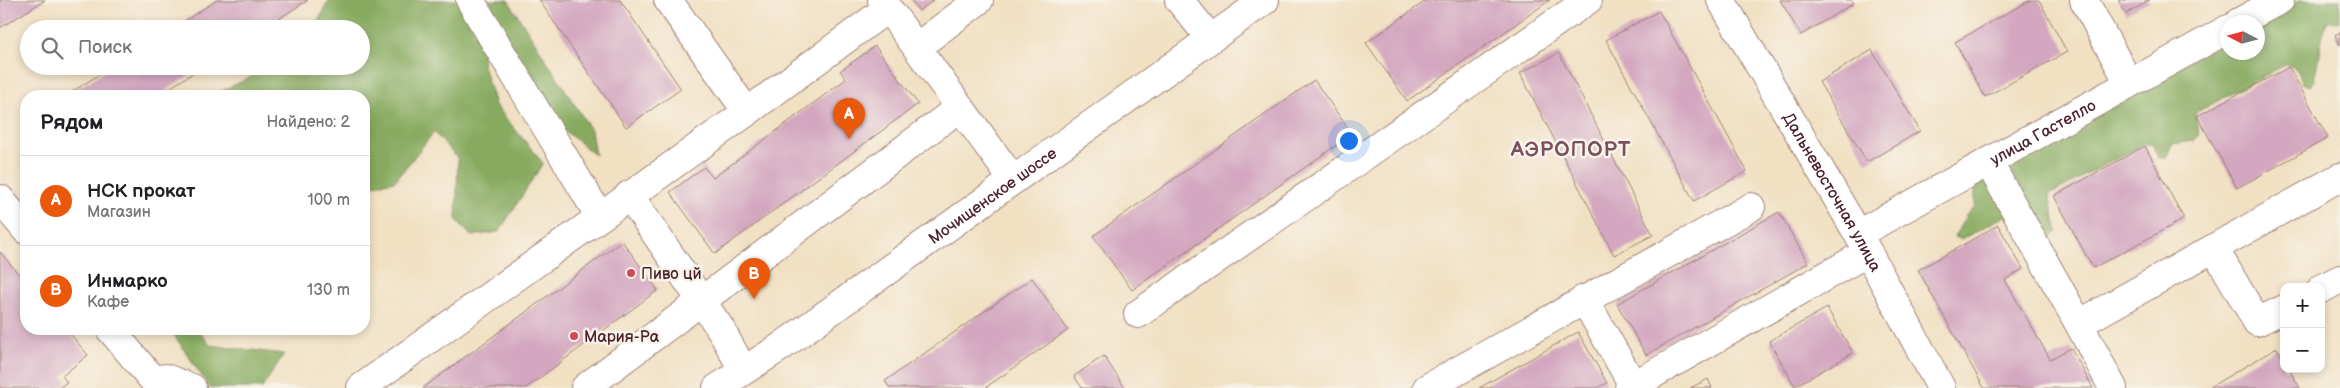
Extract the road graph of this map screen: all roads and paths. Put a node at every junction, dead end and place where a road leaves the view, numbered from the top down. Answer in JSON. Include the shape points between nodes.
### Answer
{"nodes":[{"id":1,"x":470,"y":0,"type":"edge"},
{"id":2,"x":668,"y":0,"type":"edge"},
{"id":3,"x":979,"y":0,"type":"edge"},
{"id":4,"x":1179,"y":0,"type":"edge"},
{"id":5,"x":1265,"y":0,"type":"edge"},
{"id":6,"x":1588,"y":0,"type":"edge"},
{"id":7,"x":1721,"y":0,"type":"edge"},
{"id":8,"x":2084,"y":0,"type":"edge"},
{"id":9,"x":2280,"y":0,"type":"edge"},
{"id":10,"x":885,"y":4,"type":"edge"},
{"id":11,"x":2252,"y":15,"type":"edge"},
{"id":12,"x":2220,"y":33,"type":"edge"},
{"id":13,"x":1210,"y":38,"type":"junction"},
{"id":14,"x":917,"y":47,"type":"junction"},
{"id":15,"x":2129,"y":84,"type":"junction"},
{"id":16,"x":960,"y":108,"type":"junction"},
{"id":17,"x":747,"y":112,"type":"junction"},
{"id":18,"x":1989,"y":163,"type":"junction"},
{"id":19,"x":2340,"y":177,"type":"edge"},
{"id":20,"x":1013,"y":180,"type":"junction"},
{"id":21,"x":629,"y":195,"type":"junction"},
{"id":22,"x":0,"y":199,"type":"edge"},
{"id":23,"x":1751,"y":207,"type":"dead end"},
{"id":24,"x":600,"y":217,"type":"junction"},
{"id":25,"x":20,"y":223,"type":"edge"},
{"id":26,"x":1863,"y":243,"type":"junction"},
{"id":27,"x":2214,"y":248,"type":"junction"},
{"id":28,"x":2340,"y":279,"type":"edge"},
{"id":29,"x":2325,"y":287,"type":"edge"},
{"id":30,"x":1584,"y":299,"type":"junction"},
{"id":31,"x":700,"y":300,"type":"junction"},
{"id":32,"x":2280,"y":311,"type":"edge"},
{"id":33,"x":1138,"y":314,"type":"dead end"},
{"id":34,"x":2079,"y":324,"type":"junction"},
{"id":35,"x":115,"y":335,"type":"edge"},
{"id":36,"x":743,"y":370,"type":"junction"},
{"id":37,"x":1631,"y":387,"type":"edge"},
{"id":38,"x":192,"y":388,"type":"edge"},
{"id":39,"x":360,"y":388,"type":"edge"},
{"id":40,"x":585,"y":388,"type":"edge"},
{"id":41,"x":717,"y":388,"type":"edge"},
{"id":42,"x":1427,"y":388,"type":"edge"},
{"id":43,"x":1941,"y":388,"type":"edge"},
{"id":44,"x":2113,"y":388,"type":"edge"}],
"edges":[{"from":1,"to":24,"type":"street"},
{"from":2,"to":17,"type":"street"},
{"from":3,"to":14,"type":"street"},
{"from":4,"to":13,"type":"street"},
{"from":5,"to":13,"type":"street","name":"Мочищенское шоссе"},
{"from":6,"to":33,"type":"street"},
{"from":7,"to":26,"type":"street","name":"Дальневосточная улица"},
{"from":8,"to":15,"type":"street"},
{"from":9,"to":11,"type":"street"},
{"from":10,"to":14,"type":"street"},
{"from":10,"to":17,"type":"street"},
{"from":12,"to":15,"type":"street","name":"улица Гастелло"},
{"from":13,"to":20,"type":"street","name":"Мочищенское шоссе"},
{"from":14,"to":16,"type":"street"},
{"from":15,"to":18,"type":"street","name":"улица Гастелло"},
{"from":16,"to":20,"type":"street"},
{"from":16,"to":31,"type":"street"},
{"from":17,"to":21,"type":"street"},
{"from":18,"to":26,"type":"street","name":"улица Гастелло"},
{"from":18,"to":34,"type":"street"},
{"from":19,"to":27,"type":"street"},
{"from":20,"to":36,"type":"street","name":"Мочищенское шоссе","via":[[779,348]]},
{"from":21,"to":24,"type":"street"},
{"from":21,"to":31,"type":"street"},
{"from":22,"to":25,"type":"street"},
{"from":23,"to":30,"type":"street"},
{"from":24,"to":39,"type":"street"},
{"from":26,"to":37,"type":"street","name":"улица Гастелло"},
{"from":26,"to":43,"type":"street","name":"Дальневосточная улица"},
{"from":27,"to":32,"type":"street","via":[[2257,322]]},
{"from":27,"to":34,"type":"street"},
{"from":28,"to":29,"type":"street"},
{"from":30,"to":37,"type":"street"},
{"from":30,"to":42,"type":"street"},
{"from":31,"to":36,"type":"street"},
{"from":31,"to":40,"type":"street"},
{"from":34,"to":44,"type":"street"},
{"from":35,"to":38,"type":"street","via":[[153,380],[165,378]]},
{"from":36,"to":41,"type":"street","name":"Мочищенское шоссе"}]}
